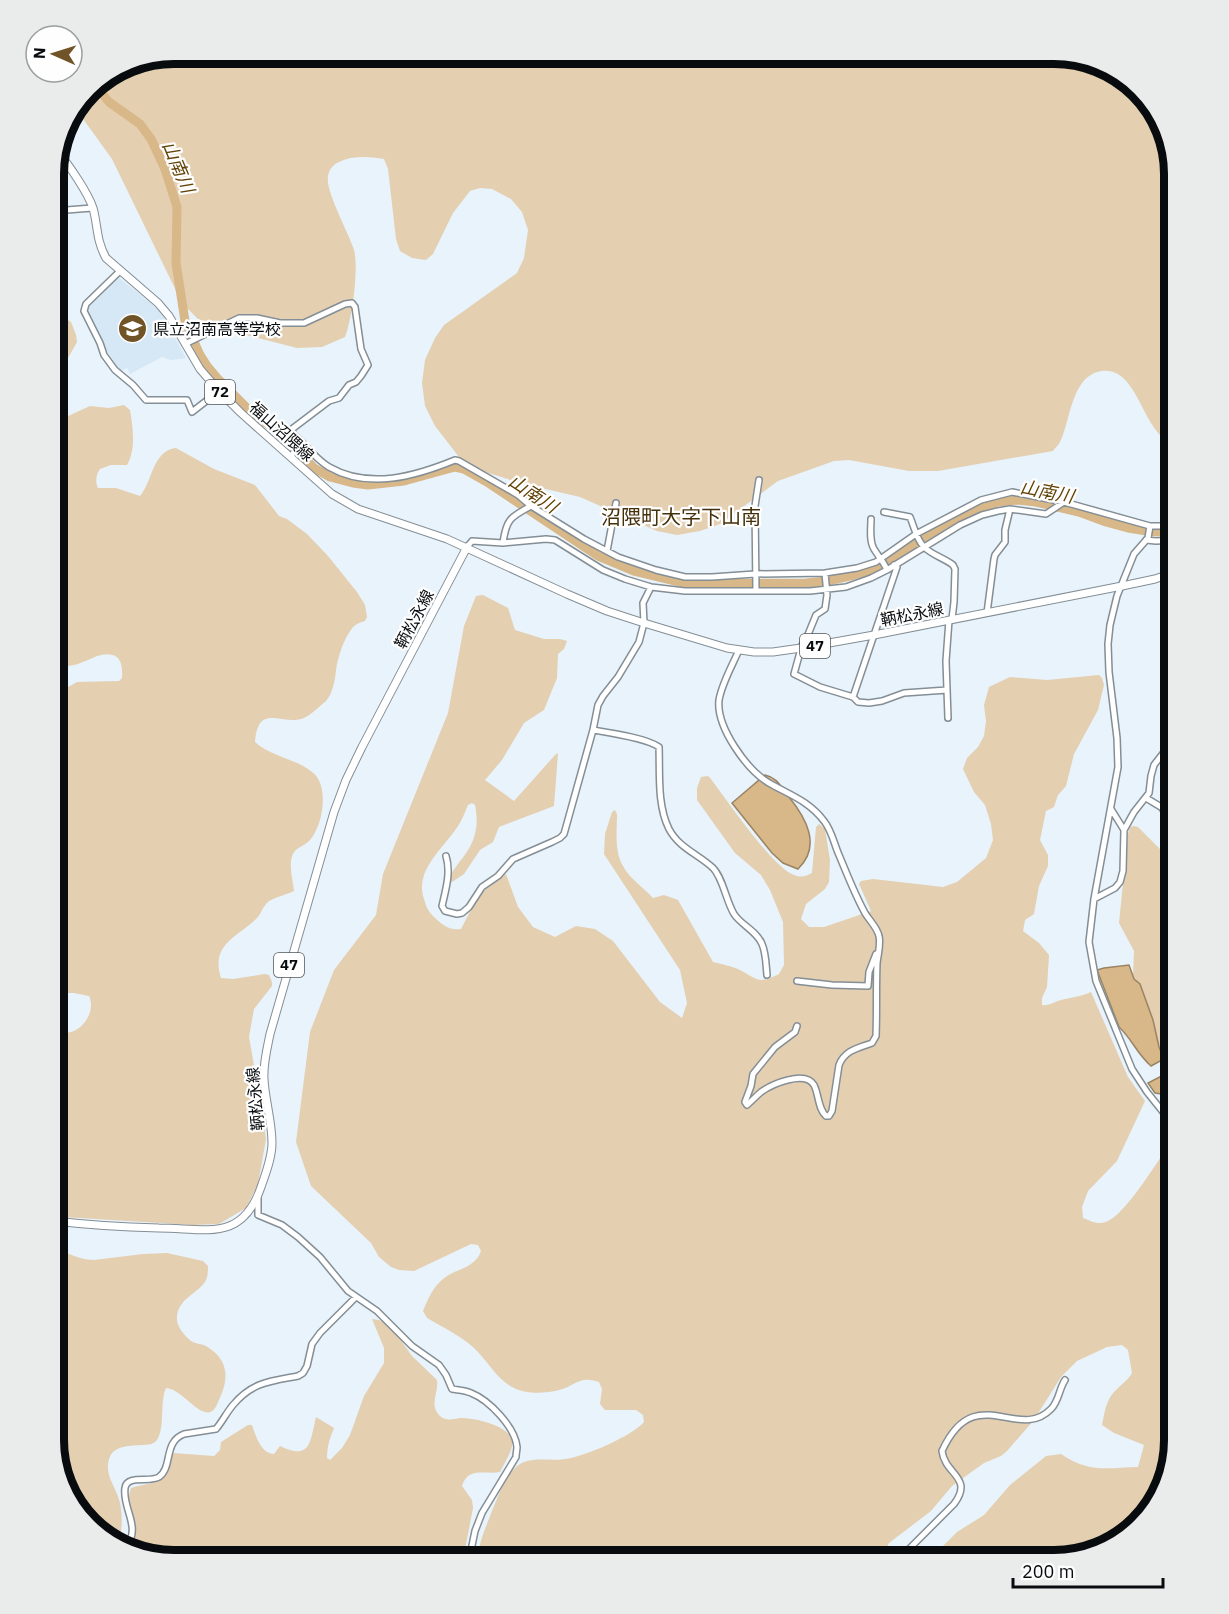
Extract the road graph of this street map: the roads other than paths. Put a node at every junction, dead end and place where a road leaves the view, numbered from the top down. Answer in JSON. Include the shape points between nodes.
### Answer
{"nodes":[{"id":1,"x":65,"y":162,"type":"edge"},
{"id":2,"x":92,"y":207,"type":"junction"},
{"id":3,"x":65,"y":210,"type":"edge"},
{"id":4,"x":120,"y":271,"type":"junction"},
{"id":5,"x":186,"y":344,"type":"junction"},
{"id":6,"x":219,"y":391,"type":"junction"},
{"id":7,"x":301,"y":443,"type":"junction"},
{"id":8,"x":292,"y":453,"type":"junction"},
{"id":9,"x":759,"y":480,"type":"dead end"},
{"id":10,"x":1063,"y":502,"type":"junction"},
{"id":11,"x":616,"y":503,"type":"dead end"},
{"id":12,"x":529,"y":506,"type":"junction"},
{"id":13,"x":1010,"y":509,"type":"junction"},
{"id":14,"x":884,"y":512,"type":"dead end"},
{"id":15,"x":871,"y":519,"type":"dead end"},
{"id":16,"x":1164,"y":526,"type":"edge"},
{"id":17,"x":1150,"y":527,"type":"junction"},
{"id":18,"x":917,"y":536,"type":"junction"},
{"id":19,"x":1147,"y":539,"type":"junction"},
{"id":20,"x":1164,"y":541,"type":"edge"},
{"id":21,"x":503,"y":543,"type":"junction"},
{"id":22,"x":922,"y":545,"type":"junction"},
{"id":23,"x":467,"y":547,"type":"junction"},
{"id":24,"x":608,"y":551,"type":"junction"},
{"id":25,"x":884,"y":563,"type":"junction"},
{"id":26,"x":894,"y":565,"type":"junction"},
{"id":27,"x":825,"y":574,"type":"junction"},
{"id":28,"x":755,"y":576,"type":"junction"},
{"id":29,"x":1164,"y":576,"type":"edge"},
{"id":30,"x":651,"y":586,"type":"junction"},
{"id":31,"x":1122,"y":586,"type":"junction"},
{"id":32,"x":827,"y":589,"type":"junction"},
{"id":33,"x":756,"y":590,"type":"junction"},
{"id":34,"x":987,"y":613,"type":"junction"},
{"id":35,"x":951,"y":620,"type":"junction"},
{"id":36,"x":644,"y":623,"type":"junction"},
{"id":37,"x":874,"y":635,"type":"junction"},
{"id":38,"x":801,"y":648,"type":"junction"},
{"id":39,"x":739,"y":650,"type":"junction"},
{"id":40,"x":947,"y":690,"type":"junction"},
{"id":41,"x":853,"y":697,"type":"junction"},
{"id":42,"x":948,"y":718,"type":"dead end"},
{"id":43,"x":593,"y":730,"type":"junction"},
{"id":44,"x":1164,"y":752,"type":"edge"},
{"id":45,"x":1146,"y":798,"type":"junction"},
{"id":46,"x":1111,"y":809,"type":"junction"},
{"id":47,"x":1164,"y":811,"type":"edge"},
{"id":48,"x":1124,"y":830,"type":"junction"},
{"id":49,"x":446,"y":856,"type":"dead end"},
{"id":50,"x":1094,"y":899,"type":"junction"},
{"id":51,"x":879,"y":947,"type":"junction"},
{"id":52,"x":767,"y":975,"type":"dead end"},
{"id":53,"x":798,"y":981,"type":"dead end"},
{"id":54,"x":797,"y":1026,"type":"dead end"},
{"id":55,"x":1164,"y":1113,"type":"edge"},
{"id":56,"x":258,"y":1197,"type":"junction"},
{"id":57,"x":64,"y":1222,"type":"edge"},
{"id":58,"x":356,"y":1297,"type":"junction"},
{"id":59,"x":1065,"y":1380,"type":"dead end"},
{"id":60,"x":130,"y":1540,"type":"edge"},
{"id":61,"x":471,"y":1550,"type":"edge"},
{"id":62,"x":908,"y":1550,"type":"edge"}],
"edges":[{"from":1,"to":2,"type":"main road","name":"福山沼隈線","number":"72"},
{"from":2,"to":3,"type":"street"},
{"from":2,"to":4,"type":"main road","name":"福山沼隈線","number":"72","via":[[100,248]]},
{"from":4,"to":5,"type":"main road","name":"福山沼隈線","number":"72","via":[[159,303]]},
{"from":4,"to":6,"type":"street","via":[[86,304],[84,311],[115,370],[146,400],[186,400],[192,412]]},
{"from":5,"to":6,"type":"main road","name":"福山沼隈線","number":"72"},
{"from":5,"to":7,"type":"street","via":[[239,318],[304,323],[352,303],[368,365],[339,398],[329,401],[292,429]]},
{"from":6,"to":8,"type":"main road","name":"福山沼隈線","number":"72"},
{"from":7,"to":8,"type":"street"},
{"from":7,"to":12,"type":"street","via":[[329,467],[374,480],[402,477],[459,460],[518,495]]},
{"from":8,"to":23,"type":"main road","name":"福山沼隈線","number":"72","via":[[332,494],[358,509]]},
{"from":9,"to":28,"type":"street","via":[[754,506]]},
{"from":10,"to":13,"type":"street","via":[[1046,514]]},
{"from":10,"to":17,"type":"street"},
{"from":10,"to":18,"type":"street","via":[[1012,492],[981,500]]},
{"from":11,"to":24,"type":"street"},
{"from":12,"to":21,"type":"street","via":[[507,523]]},
{"from":12,"to":24,"type":"street"},
{"from":13,"to":22,"type":"street","via":[[960,525]]},
{"from":13,"to":34,"type":"street","via":[[1005,542],[994,559]]},
{"from":14,"to":18,"type":"street","via":[[910,517]]},
{"from":15,"to":25,"type":"street","via":[[872,542]]},
{"from":16,"to":17,"type":"street"},
{"from":17,"to":19,"type":"street"},
{"from":18,"to":22,"type":"street"},
{"from":18,"to":25,"type":"street"},
{"from":19,"to":20,"type":"street"},
{"from":19,"to":31,"type":"street","via":[[1134,554]]},
{"from":21,"to":23,"type":"street","via":[[472,541]]},
{"from":21,"to":30,"type":"street","via":[[555,540],[603,570]]},
{"from":22,"to":26,"type":"street"},
{"from":22,"to":35,"type":"street","via":[[955,569]]},
{"from":23,"to":36,"type":"main road","name":"鞆松永線","number":"47","via":[[567,594]]},
{"from":23,"to":56,"type":"main road","name":"鞆松永線","number":"47","via":[[362,747],[334,812],[270,1034],[264,1079],[272,1145]]},
{"from":24,"to":28,"type":"street","via":[[685,577]]},
{"from":25,"to":26,"type":"street"},
{"from":25,"to":27,"type":"street"},
{"from":25,"to":32,"type":"street","via":[[846,587]]},
{"from":26,"to":37,"type":"street","via":[[897,567]]},
{"from":27,"to":28,"type":"street"},
{"from":27,"to":32,"type":"street"},
{"from":28,"to":33,"type":"street"},
{"from":29,"to":31,"type":"main road","name":"鞆松永線","number":"47"},
{"from":30,"to":33,"type":"street","via":[[685,591]]},
{"from":30,"to":36,"type":"street","via":[[643,603]]},
{"from":31,"to":34,"type":"main road","name":"鞆松永線","number":"47"},
{"from":31,"to":46,"type":"street","via":[[1108,644],[1118,753]]},
{"from":32,"to":33,"type":"street"},
{"from":32,"to":38,"type":"street","via":[[825,609],[816,615]]},
{"from":34,"to":35,"type":"main road","name":"鞆松永線","number":"47"},
{"from":35,"to":37,"type":"main road","name":"鞆松永線","number":"47"},
{"from":35,"to":40,"type":"street"},
{"from":36,"to":39,"type":"main road","name":"鞆松永線","number":"47"},
{"from":36,"to":43,"type":"street","via":[[639,642],[598,705]]},
{"from":37,"to":38,"type":"main road","name":"鞆松永線","number":"47"},
{"from":37,"to":41,"type":"street"},
{"from":38,"to":39,"type":"main road","name":"鞆松永線","number":"47","via":[[773,652]]},
{"from":38,"to":41,"type":"street","via":[[794,674]]},
{"from":39,"to":51,"type":"street","via":[[719,702],[722,722],[738,751],[758,774],[799,798],[825,822],[865,912],[879,933]]},
{"from":40,"to":41,"type":"street","via":[[904,693],[869,703]]},
{"from":40,"to":42,"type":"street"},
{"from":43,"to":49,"type":"street","via":[[560,838],[513,859],[482,887],[469,907],[457,914],[442,906],[447,884]]},
{"from":43,"to":52,"type":"street","via":[[658,745],[661,803],[669,829],[677,841],[717,872],[732,911],[762,942]]},
{"from":44,"to":45,"type":"street","via":[[1154,765]]},
{"from":45,"to":47,"type":"street"},
{"from":45,"to":48,"type":"street"},
{"from":46,"to":48,"type":"street"},
{"from":46,"to":50,"type":"street"},
{"from":48,"to":50,"type":"street","via":[[1120,882]]},
{"from":50,"to":55,"type":"street","via":[[1089,942],[1096,981],[1132,1069]]},
{"from":51,"to":53,"type":"street","via":[[868,986]]},
{"from":51,"to":54,"type":"street","via":[[876,1036],[872,1043],[848,1052],[841,1060],[829,1116],[822,1113],[817,1092],[806,1079],[782,1082],[761,1092],[747,1105],[753,1074]]},
{"from":56,"to":57,"type":"main road","name":"鞆松永線","number":"47","via":[[237,1223],[221,1229]]},
{"from":56,"to":58,"type":"street","via":[[258,1215],[298,1237]]},
{"from":58,"to":60,"type":"street","via":[[312,1344],[303,1373],[259,1384],[245,1392],[216,1429],[184,1434],[173,1441],[160,1476],[127,1483],[133,1530]]},
{"from":58,"to":61,"type":"street","via":[[382,1315],[412,1346],[432,1358],[452,1389],[484,1400],[511,1430],[516,1457],[482,1513]]},
{"from":59,"to":62,"type":"street","via":[[1052,1408],[1041,1417],[1023,1420],[978,1415],[963,1421],[942,1451],[961,1485],[961,1496]]}]}
